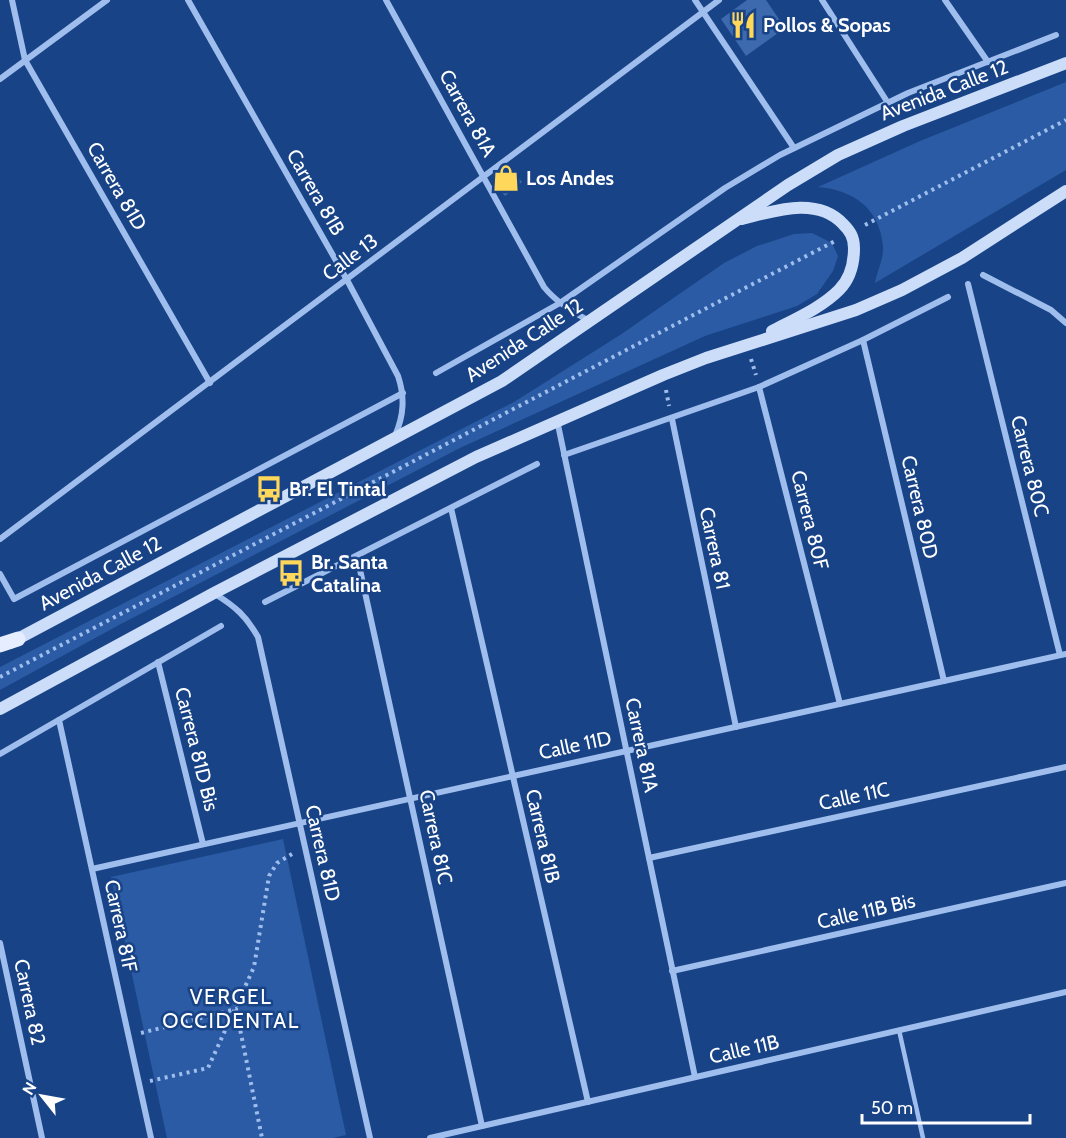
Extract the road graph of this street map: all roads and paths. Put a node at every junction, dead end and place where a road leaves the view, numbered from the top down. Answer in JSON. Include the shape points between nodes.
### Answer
{"nodes":[{"id":1,"x":12,"y":0,"type":"edge"},
{"id":2,"x":188,"y":0,"type":"edge"},
{"id":3,"x":386,"y":0,"type":"edge"},
{"id":4,"x":695,"y":0,"type":"edge"},
{"id":5,"x":719,"y":0,"type":"edge"},
{"id":6,"x":822,"y":0,"type":"edge"},
{"id":7,"x":945,"y":0,"type":"edge"},
{"id":8,"x":105,"y":1,"type":"edge"},
{"id":9,"x":702,"y":13,"type":"junction"},
{"id":10,"x":1056,"y":35,"type":"dead end"},
{"id":11,"x":25,"y":60,"type":"junction"},
{"id":12,"x":988,"y":62,"type":"junction"},
{"id":13,"x":1066,"y":63,"type":"edge"},
{"id":14,"x":0,"y":79,"type":"edge"},
{"id":15,"x":888,"y":103,"type":"junction"},
{"id":16,"x":1066,"y":120,"type":"edge"},
{"id":17,"x":794,"y":148,"type":"junction"},
{"id":18,"x":485,"y":177,"type":"junction"},
{"id":19,"x":1066,"y":190,"type":"edge"},
{"id":20,"x":877,"y":219,"type":"dead end"},
{"id":21,"x":734,"y":221,"type":"junction"},
{"id":22,"x":818,"y":249,"type":"dead end"},
{"id":23,"x":983,"y":275,"type":"dead end"},
{"id":24,"x":347,"y":280,"type":"junction"},
{"id":25,"x":968,"y":284,"type":"dead end"},
{"id":26,"x":948,"y":297,"type":"dead end"},
{"id":27,"x":560,"y":303,"type":"junction"},
{"id":28,"x":589,"y":321,"type":"junction"},
{"id":29,"x":1066,"y":323,"type":"edge"},
{"id":30,"x":863,"y":340,"type":"junction"},
{"id":31,"x":748,"y":345,"type":"junction"},
{"id":32,"x":436,"y":373,"type":"dead end"},
{"id":33,"x":663,"y":375,"type":"junction"},
{"id":34,"x":210,"y":383,"type":"junction"},
{"id":35,"x":759,"y":387,"type":"junction"},
{"id":36,"x":403,"y":393,"type":"junction"},
{"id":37,"x":672,"y":419,"type":"junction"},
{"id":38,"x":557,"y":420,"type":"junction"},
{"id":39,"x":394,"y":439,"type":"junction"},
{"id":40,"x":564,"y":455,"type":"junction"},
{"id":41,"x":537,"y":464,"type":"dead end"},
{"id":42,"x":451,"y":508,"type":"junction"},
{"id":43,"x":0,"y":539,"type":"edge"},
{"id":44,"x":357,"y":556,"type":"junction"},
{"id":45,"x":0,"y":574,"type":"edge"},
{"id":46,"x":214,"y":593,"type":"junction"},
{"id":47,"x":265,"y":602,"type":"dead end"},
{"id":48,"x":221,"y":627,"type":"dead end"},
{"id":49,"x":18,"y":639,"type":"joint"},
{"id":50,"x":0,"y":647,"type":"edge"},
{"id":51,"x":1063,"y":655,"type":"edge"},
{"id":52,"x":158,"y":662,"type":"junction"},
{"id":53,"x":0,"y":677,"type":"edge"},
{"id":54,"x":944,"y":681,"type":"junction"},
{"id":55,"x":840,"y":704,"type":"junction"},
{"id":56,"x":0,"y":709,"type":"edge"},
{"id":57,"x":59,"y":720,"type":"junction"},
{"id":58,"x":736,"y":727,"type":"junction"},
{"id":59,"x":626,"y":751,"type":"junction"},
{"id":60,"x":0,"y":754,"type":"edge"},
{"id":61,"x":1066,"y":767,"type":"edge"},
{"id":62,"x":512,"y":776,"type":"junction"},
{"id":63,"x":410,"y":798,"type":"junction"},
{"id":64,"x":299,"y":823,"type":"junction"},
{"id":65,"x":203,"y":844,"type":"junction"},
{"id":66,"x":292,"y":853,"type":"dead end"},
{"id":67,"x":649,"y":858,"type":"junction"},
{"id":68,"x":92,"y":869,"type":"junction"},
{"id":69,"x":1066,"y":883,"type":"edge"},
{"id":70,"x":0,"y":944,"type":"edge"},
{"id":71,"x":672,"y":971,"type":"junction"},
{"id":72,"x":1066,"y":992,"type":"edge"},
{"id":73,"x":236,"y":1009,"type":"junction"},
{"id":74,"x":899,"y":1030,"type":"junction"},
{"id":75,"x":139,"y":1033,"type":"dead end"},
{"id":76,"x":695,"y":1077,"type":"junction"},
{"id":77,"x":150,"y":1081,"type":"dead end"},
{"id":78,"x":588,"y":1102,"type":"junction"},
{"id":79,"x":482,"y":1126,"type":"junction"},
{"id":80,"x":42,"y":1138,"type":"edge"},
{"id":81,"x":151,"y":1138,"type":"edge"},
{"id":82,"x":262,"y":1138,"type":"edge"},
{"id":83,"x":370,"y":1138,"type":"edge"},
{"id":84,"x":430,"y":1138,"type":"edge"},
{"id":85,"x":923,"y":1138,"type":"edge"}],
"edges":[{"from":1,"to":11,"type":"street","name":"Carrera 81D"},
{"from":2,"to":24,"type":"street","name":"Carrera 81B"},
{"from":3,"to":18,"type":"street","name":"Carrera 81A"},
{"from":4,"to":9,"type":"street"},
{"from":5,"to":9,"type":"street","name":"Calle 13"},
{"from":6,"to":15,"type":"street"},
{"from":7,"to":12,"type":"street"},
{"from":8,"to":11,"type":"street"},
{"from":9,"to":17,"type":"street"},
{"from":9,"to":18,"type":"street","name":"Calle 13"},
{"from":10,"to":12,"type":"street"},
{"from":11,"to":14,"type":"street"},
{"from":11,"to":34,"type":"street","name":"Carrera 81D"},
{"from":12,"to":15,"type":"street"},
{"from":13,"to":21,"type":"main road","name":"Avenida Calle 12","via":[[867,142],[808,173]]},
{"from":15,"to":17,"type":"street"},
{"from":16,"to":20,"type":"path"},
{"from":17,"to":27,"type":"street","via":[[725,188]]},
{"from":18,"to":24,"type":"street","name":"Calle 13"},
{"from":18,"to":27,"type":"street","name":"Carrera 81A","via":[[544,287]]},
{"from":19,"to":31,"type":"main road","via":[[962,258],[902,290],[856,310]]},
{"from":21,"to":28,"type":"main road","name":"Avenida Calle 12"},
{"from":21,"to":31,"type":"main road","via":[[791,207],[820,210],[837,217],[851,232],[854,243],[849,277],[840,289],[824,303]]},
{"from":22,"to":53,"type":"path"},
{"from":23,"to":29,"type":"street","via":[[1051,310]]},
{"from":24,"to":34,"type":"street","name":"Calle 13"},
{"from":24,"to":36,"type":"street","name":"Carrera 81B","via":[[398,376]]},
{"from":25,"to":51,"type":"street","name":"Carrera 80C"},
{"from":26,"to":30,"type":"street"},
{"from":27,"to":28,"type":"street","name":"Carrera 81A"},
{"from":27,"to":32,"type":"street"},
{"from":28,"to":39,"type":"main road","name":"Avenida Calle 12","via":[[502,381]]},
{"from":30,"to":35,"type":"street"},
{"from":30,"to":54,"type":"street","name":"Carrera 80D"},
{"from":31,"to":33,"type":"main road"},
{"from":31,"to":35,"type":"path"},
{"from":33,"to":37,"type":"path"},
{"from":33,"to":38,"type":"main road"},
{"from":34,"to":43,"type":"street","name":"Calle 13"},
{"from":35,"to":37,"type":"street"},
{"from":35,"to":55,"type":"street","name":"Carrera 80F"},
{"from":36,"to":39,"type":"street","name":"Carrera 81B","via":[[401,422]]},
{"from":36,"to":45,"type":"street","via":[[14,599]]},
{"from":37,"to":40,"type":"street"},
{"from":37,"to":58,"type":"street","name":"Carrera 81"},
{"from":38,"to":40,"type":"street","name":"Carrera 81A"},
{"from":38,"to":46,"type":"main road","via":[[443,473]]},
{"from":39,"to":49,"type":"main road","name":"Avenida Calle 12"},
{"from":40,"to":59,"type":"street","name":"Carrera 81A"},
{"from":41,"to":42,"type":"street"},
{"from":42,"to":44,"type":"street"},
{"from":42,"to":62,"type":"street","name":"Carrera 81B"},
{"from":44,"to":47,"type":"street"},
{"from":44,"to":63,"type":"street","name":"Carrera 81C"},
{"from":46,"to":56,"type":"main road"},
{"from":46,"to":64,"type":"street","name":"Carrera 81D","via":[[247,619],[258,638]]},
{"from":48,"to":52,"type":"street"},
{"from":49,"to":50,"type":"main road"},
{"from":51,"to":54,"type":"street","name":"Calle 11D"},
{"from":52,"to":57,"type":"street"},
{"from":52,"to":65,"type":"street","name":"Carrera 81D Bis"},
{"from":54,"to":55,"type":"street","name":"Calle 11D"},
{"from":55,"to":58,"type":"street","name":"Calle 11D"},
{"from":57,"to":60,"type":"street"},
{"from":57,"to":68,"type":"street","name":"Carrera 81F"},
{"from":58,"to":59,"type":"street","name":"Calle 11D"},
{"from":59,"to":62,"type":"street","name":"Calle 11D"},
{"from":59,"to":67,"type":"street","name":"Carrera 81A"},
{"from":61,"to":67,"type":"street","name":"Calle 11C"},
{"from":62,"to":63,"type":"street","name":"Calle 11D"},
{"from":62,"to":78,"type":"street","name":"Carrera 81B"},
{"from":63,"to":64,"type":"street","name":"Calle 11D"},
{"from":63,"to":79,"type":"street","name":"Carrera 81C"},
{"from":64,"to":65,"type":"street","name":"Calle 11D"},
{"from":64,"to":83,"type":"street","name":"Carrera 81D"},
{"from":65,"to":68,"type":"street","name":"Calle 11D"},
{"from":66,"to":73,"type":"path","via":[[277,863],[268,876],[254,967]]},
{"from":67,"to":71,"type":"street","name":"Carrera 81A"},
{"from":68,"to":81,"type":"street","name":"Carrera 81F"},
{"from":69,"to":71,"type":"street","name":"Calle 11B Bis"},
{"from":70,"to":80,"type":"street","name":"Carrera 82"},
{"from":71,"to":76,"type":"street","name":"Carrera 81A"},
{"from":72,"to":74,"type":"street","name":"Calle 11B"},
{"from":73,"to":75,"type":"path"},
{"from":73,"to":77,"type":"path","via":[[208,1068]]},
{"from":73,"to":82,"type":"path"},
{"from":74,"to":76,"type":"street","name":"Calle 11B"},
{"from":74,"to":85,"type":"lane"},
{"from":76,"to":78,"type":"street","name":"Calle 11B"},
{"from":78,"to":79,"type":"street","name":"Calle 11B"},
{"from":79,"to":84,"type":"street","name":"Calle 11B"}]}
